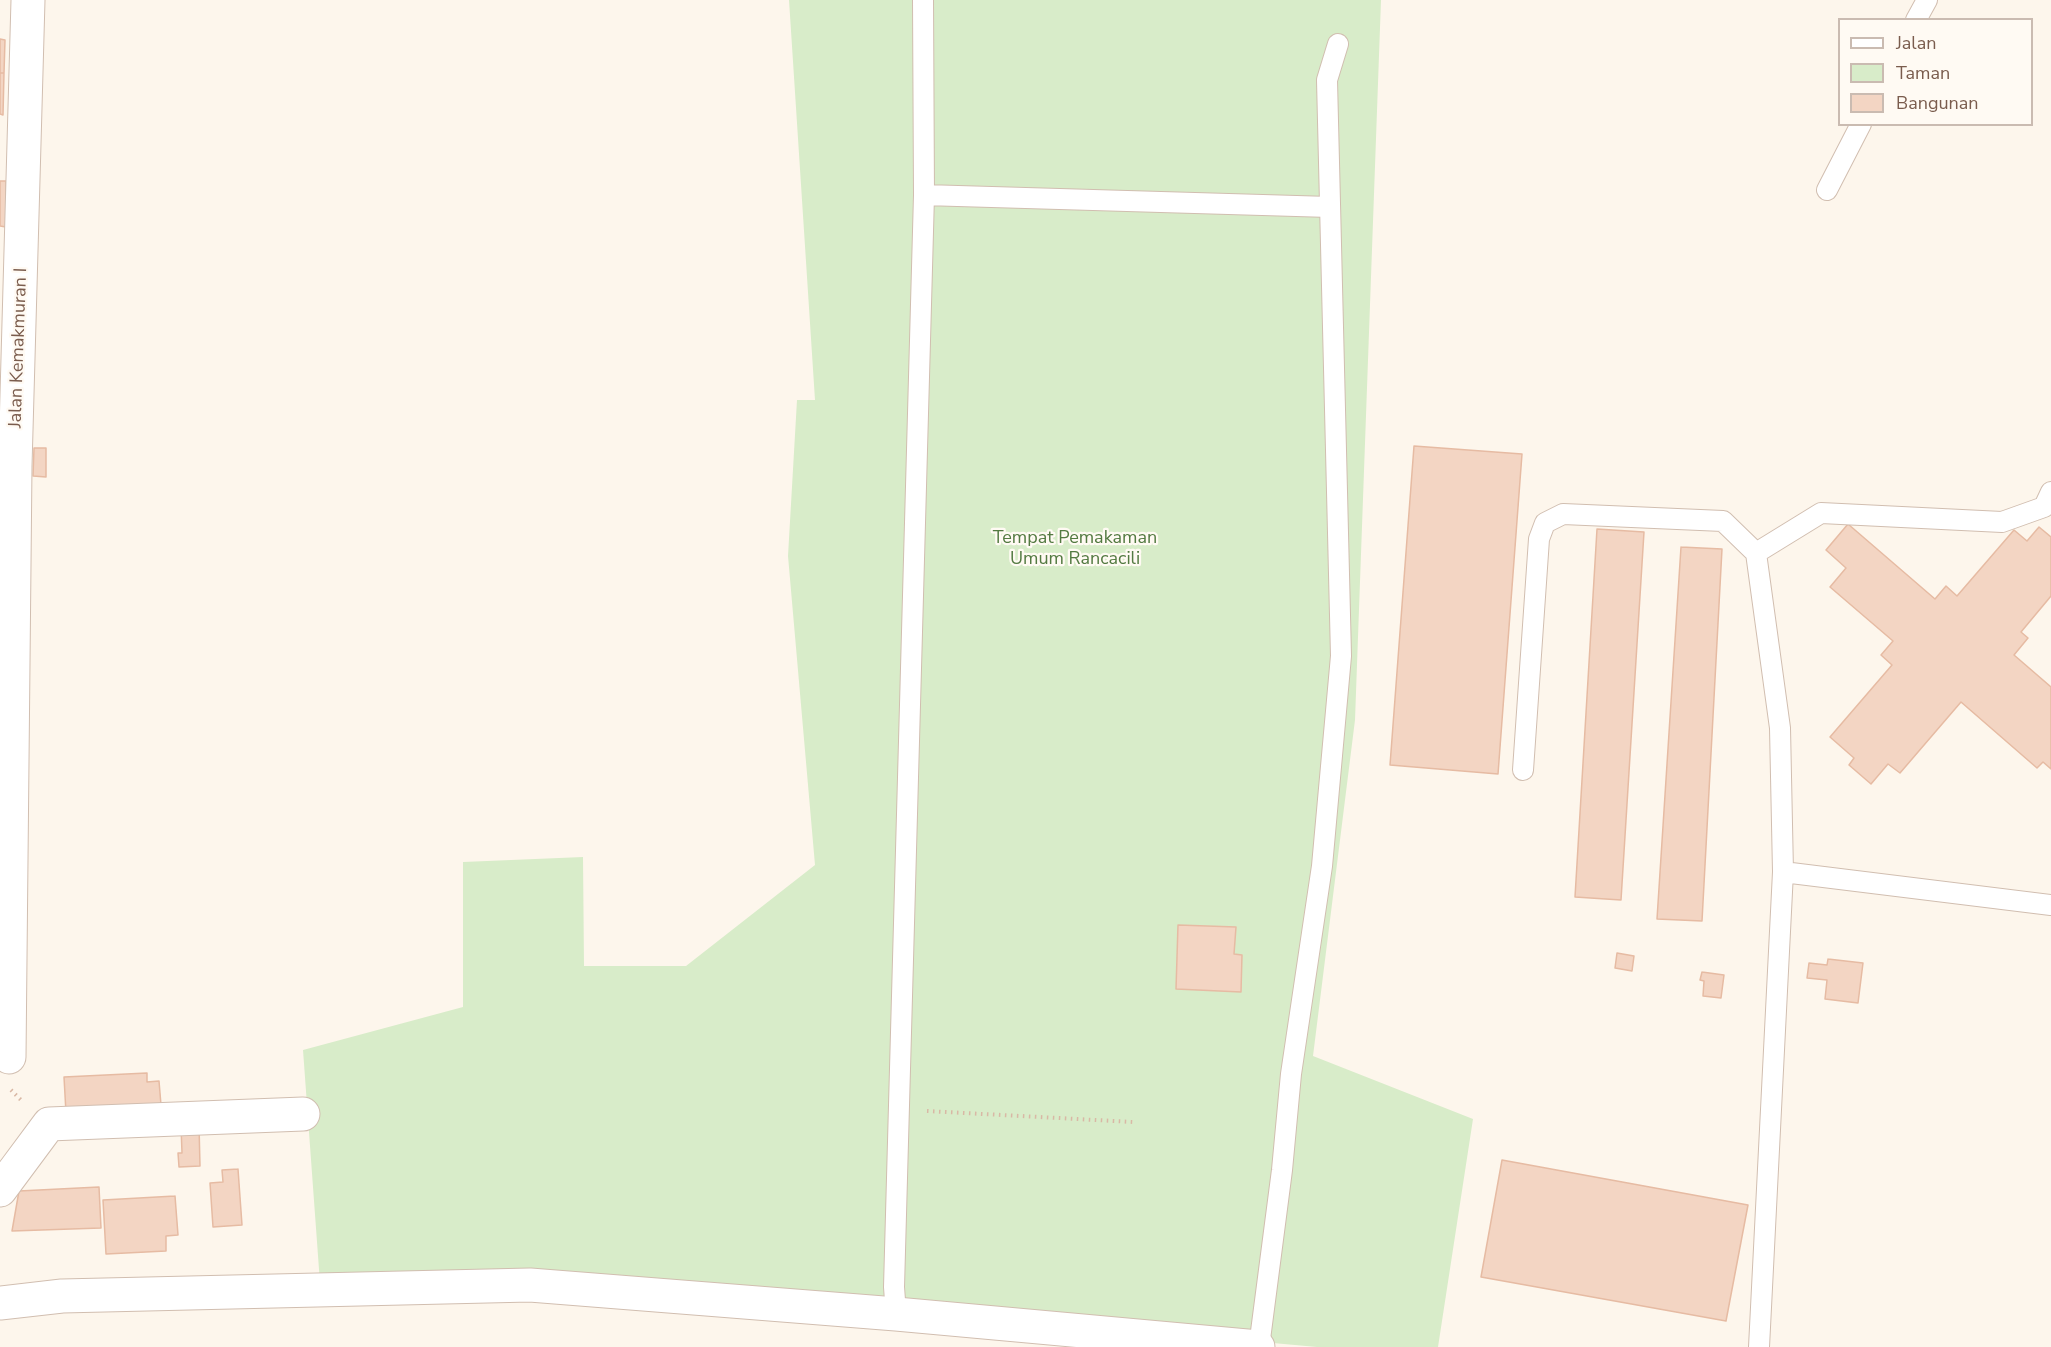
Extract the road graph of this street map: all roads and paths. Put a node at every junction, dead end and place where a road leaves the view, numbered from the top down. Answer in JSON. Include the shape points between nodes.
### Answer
{"nodes":[{"id":1,"x":28,"y":0,"type":"edge"},
{"id":2,"x":923,"y":0,"type":"edge"},
{"id":3,"x":1926,"y":0,"type":"edge"},
{"id":4,"x":1917,"y":18,"type":"edge"},
{"id":5,"x":1338,"y":44,"type":"dead end"},
{"id":6,"x":1860,"y":126,"type":"edge"},
{"id":7,"x":1827,"y":190,"type":"dead end"},
{"id":8,"x":924,"y":195,"type":"junction"},
{"id":9,"x":1330,"y":207,"type":"junction"},
{"id":10,"x":8,"y":466,"type":"edge"},
{"id":11,"x":2051,"y":492,"type":"edge"},
{"id":12,"x":1756,"y":553,"type":"junction"},
{"id":13,"x":1523,"y":770,"type":"dead end"},
{"id":14,"x":1783,"y":872,"type":"junction"},
{"id":15,"x":2051,"y":905,"type":"edge"},
{"id":16,"x":9,"y":1057,"type":"joint"},
{"id":17,"x":899,"y":1109,"type":"junction"},
{"id":18,"x":303,"y":1114,"type":"dead end"},
{"id":19,"x":1133,"y":1122,"type":"dead end"},
{"id":20,"x":49,"y":1124,"type":"junction"},
{"id":21,"x":0,"y":1190,"type":"edge"},
{"id":22,"x":0,"y":1303,"type":"edge"},
{"id":23,"x":896,"y":1314,"type":"junction"},
{"id":24,"x":1259,"y":1347,"type":"edge"},
{"id":25,"x":1759,"y":1347,"type":"edge"}],
"edges":[{"from":1,"to":10,"type":"street","name":"Jalan Kemakmuran I"},
{"from":2,"to":8,"type":"lane"},
{"from":3,"to":4,"type":"lane"},
{"from":5,"to":9,"type":"lane","via":[[1327,80]]},
{"from":6,"to":7,"type":"lane"},
{"from":8,"to":9,"type":"lane"},
{"from":8,"to":17,"type":"lane"},
{"from":9,"to":24,"type":"lane","via":[[1341,656],[1322,866],[1291,1074]]},
{"from":10,"to":16,"type":"street","name":"Jalan Kemakmuran I"},
{"from":11,"to":12,"type":"lane","via":[[2044,507],[2002,522],[1821,513]]},
{"from":12,"to":13,"type":"lane","via":[[1723,521],[1563,514],[1545,523],[1539,539]]},
{"from":12,"to":14,"type":"lane","via":[[1780,728]]},
{"from":14,"to":15,"type":"lane"},
{"from":14,"to":25,"type":"lane"},
{"from":16,"to":20,"type":"path","via":[[10,1090]]},
{"from":17,"to":19,"type":"path"},
{"from":17,"to":23,"type":"lane"},
{"from":18,"to":20,"type":"street"},
{"from":20,"to":21,"type":"street"},
{"from":22,"to":23,"type":"street","via":[[62,1296],[530,1285]]},
{"from":23,"to":24,"type":"street"}]}
